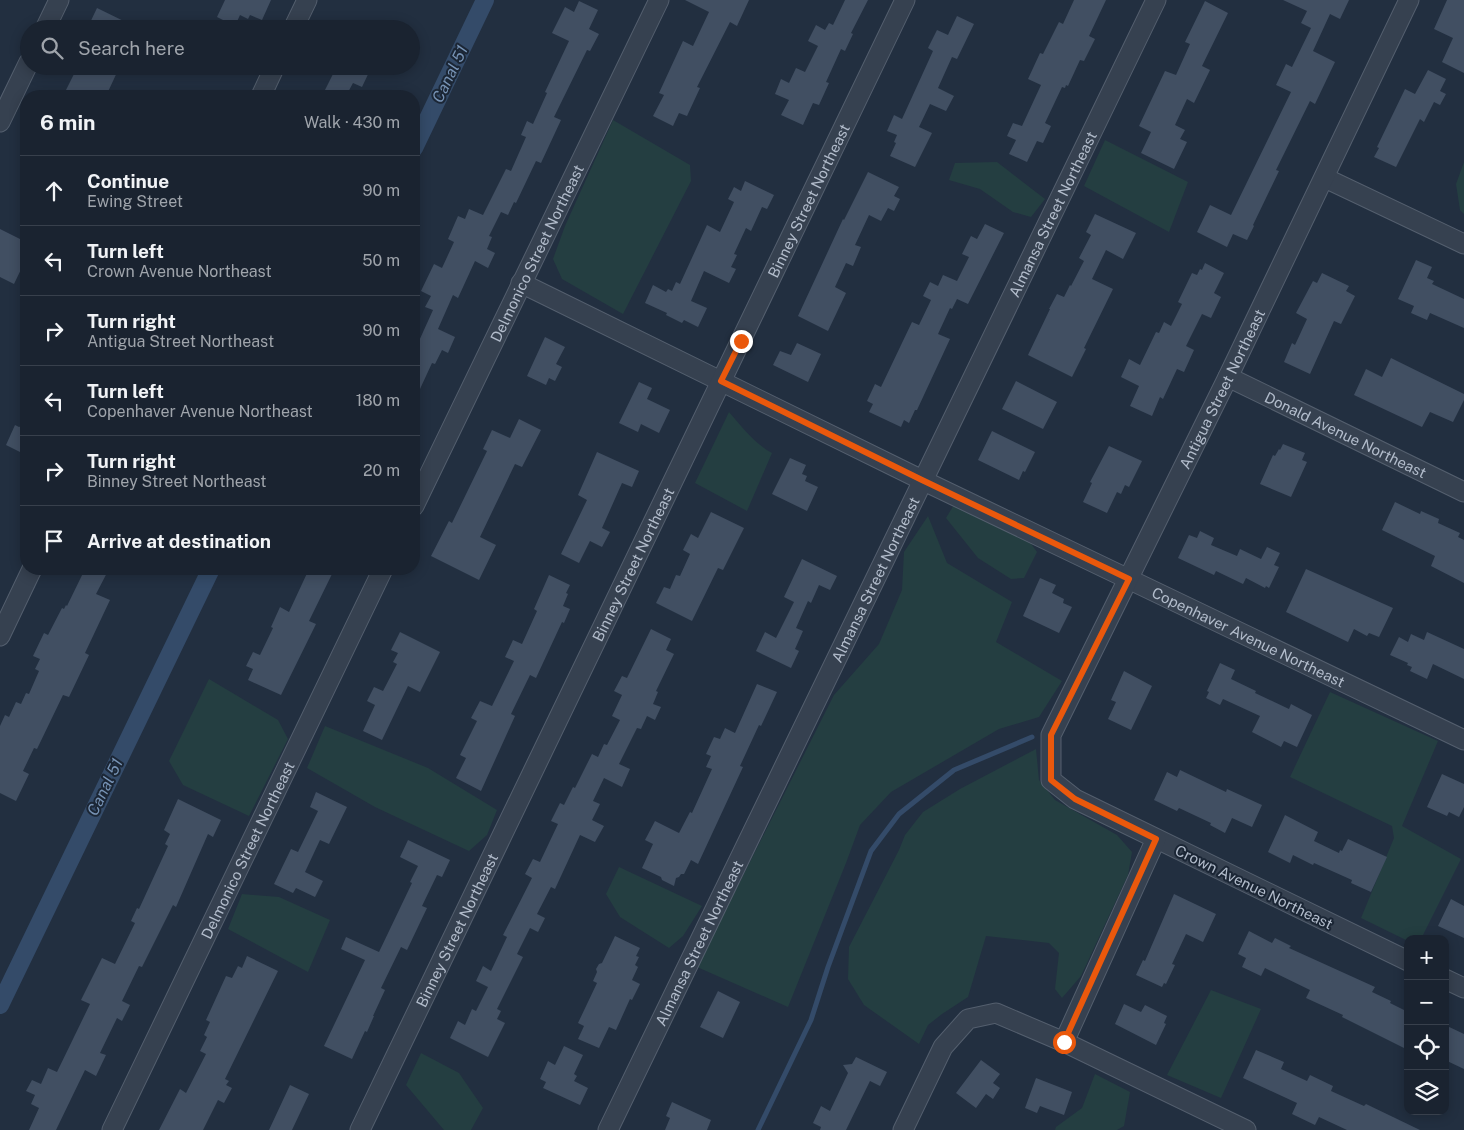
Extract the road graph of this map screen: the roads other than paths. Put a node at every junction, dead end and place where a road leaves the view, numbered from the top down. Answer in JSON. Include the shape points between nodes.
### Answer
{"nodes":[{"id":1,"x":59,"y":0,"type":"edge"},
{"id":2,"x":307,"y":0,"type":"edge"},
{"id":3,"x":659,"y":0,"type":"edge"},
{"id":4,"x":905,"y":0,"type":"edge"},
{"id":5,"x":1156,"y":0,"type":"edge"},
{"id":6,"x":1409,"y":0,"type":"edge"},
{"id":7,"x":49,"y":20,"type":"edge"},
{"id":8,"x":297,"y":20,"type":"edge"},
{"id":9,"x":23,"y":75,"type":"edge"},
{"id":10,"x":270,"y":75,"type":"edge"},
{"id":11,"x":263,"y":90,"type":"edge"},
{"id":12,"x":0,"y":122,"type":"edge"},
{"id":13,"x":1325,"y":178,"type":"junction"},
{"id":14,"x":1464,"y":244,"type":"edge"},
{"id":15,"x":521,"y":283,"type":"junction"},
{"id":16,"x":1228,"y":377,"type":"junction"},
{"id":17,"x":721,"y":381,"type":"junction"},
{"id":18,"x":922,"y":480,"type":"junction"},
{"id":19,"x":1464,"y":492,"type":"edge"},
{"id":20,"x":420,"y":493,"type":"edge"},
{"id":21,"x":29,"y":575,"type":"edge"},
{"id":22,"x":380,"y":575,"type":"edge"},
{"id":23,"x":1129,"y":579,"type":"junction"},
{"id":24,"x":0,"y":636,"type":"edge"},
{"id":25,"x":1464,"y":740,"type":"edge"},
{"id":26,"x":1051,"y":780,"type":"joint"},
{"id":27,"x":1156,"y":839,"type":"junction"},
{"id":28,"x":1404,"y":959,"type":"edge"},
{"id":29,"x":1447,"y":980,"type":"edge"},
{"id":30,"x":1464,"y":988,"type":"edge"},
{"id":31,"x":1064,"y":1042,"type":"junction"},
{"id":32,"x":112,"y":1130,"type":"edge"},
{"id":33,"x":360,"y":1130,"type":"edge"},
{"id":34,"x":608,"y":1130,"type":"edge"},
{"id":35,"x":903,"y":1130,"type":"edge"},
{"id":36,"x":1246,"y":1130,"type":"edge"}],
"edges":[{"from":1,"to":7,"type":"street"},
{"from":2,"to":8,"type":"street"},
{"from":3,"to":15,"type":"street","name":"Delmonico Street Northeast"},
{"from":4,"to":17,"type":"street","name":"Binney Street Northeast"},
{"from":5,"to":18,"type":"street","name":"Almansa Street Northeast"},
{"from":6,"to":13,"type":"street","name":"Antigua Street Northeast"},
{"from":9,"to":12,"type":"street"},
{"from":10,"to":11,"type":"street"},
{"from":13,"to":14,"type":"street"},
{"from":13,"to":16,"type":"street","name":"Antigua Street Northeast"},
{"from":15,"to":17,"type":"street","name":"Copenhaver Avenue Northeast"},
{"from":15,"to":20,"type":"street","name":"Delmonico Street Northeast"},
{"from":16,"to":19,"type":"street","name":"Donald Avenue Northeast"},
{"from":16,"to":23,"type":"street","name":"Antigua Street Northeast"},
{"from":17,"to":18,"type":"street","name":"Copenhaver Avenue Northeast"},
{"from":17,"to":33,"type":"street","name":"Binney Street Northeast"},
{"from":18,"to":23,"type":"street","name":"Copenhaver Avenue Northeast"},
{"from":18,"to":34,"type":"street","name":"Almansa Street Northeast"},
{"from":21,"to":24,"type":"street"},
{"from":22,"to":32,"type":"street","name":"Delmonico Street Northeast"},
{"from":23,"to":25,"type":"street","name":"Copenhaver Avenue Northeast"},
{"from":23,"to":26,"type":"street","name":"Antigua Street Northeast","via":[[1051,735]]},
{"from":26,"to":27,"type":"street","name":"Crown Avenue Northeast","via":[[1075,799]]},
{"from":27,"to":28,"type":"street","name":"Crown Avenue Northeast"},
{"from":27,"to":31,"type":"street"},
{"from":29,"to":30,"type":"street"},
{"from":31,"to":35,"type":"street","via":[[996,1012],[968,1019],[943,1047]]},
{"from":31,"to":36,"type":"street"}]}
